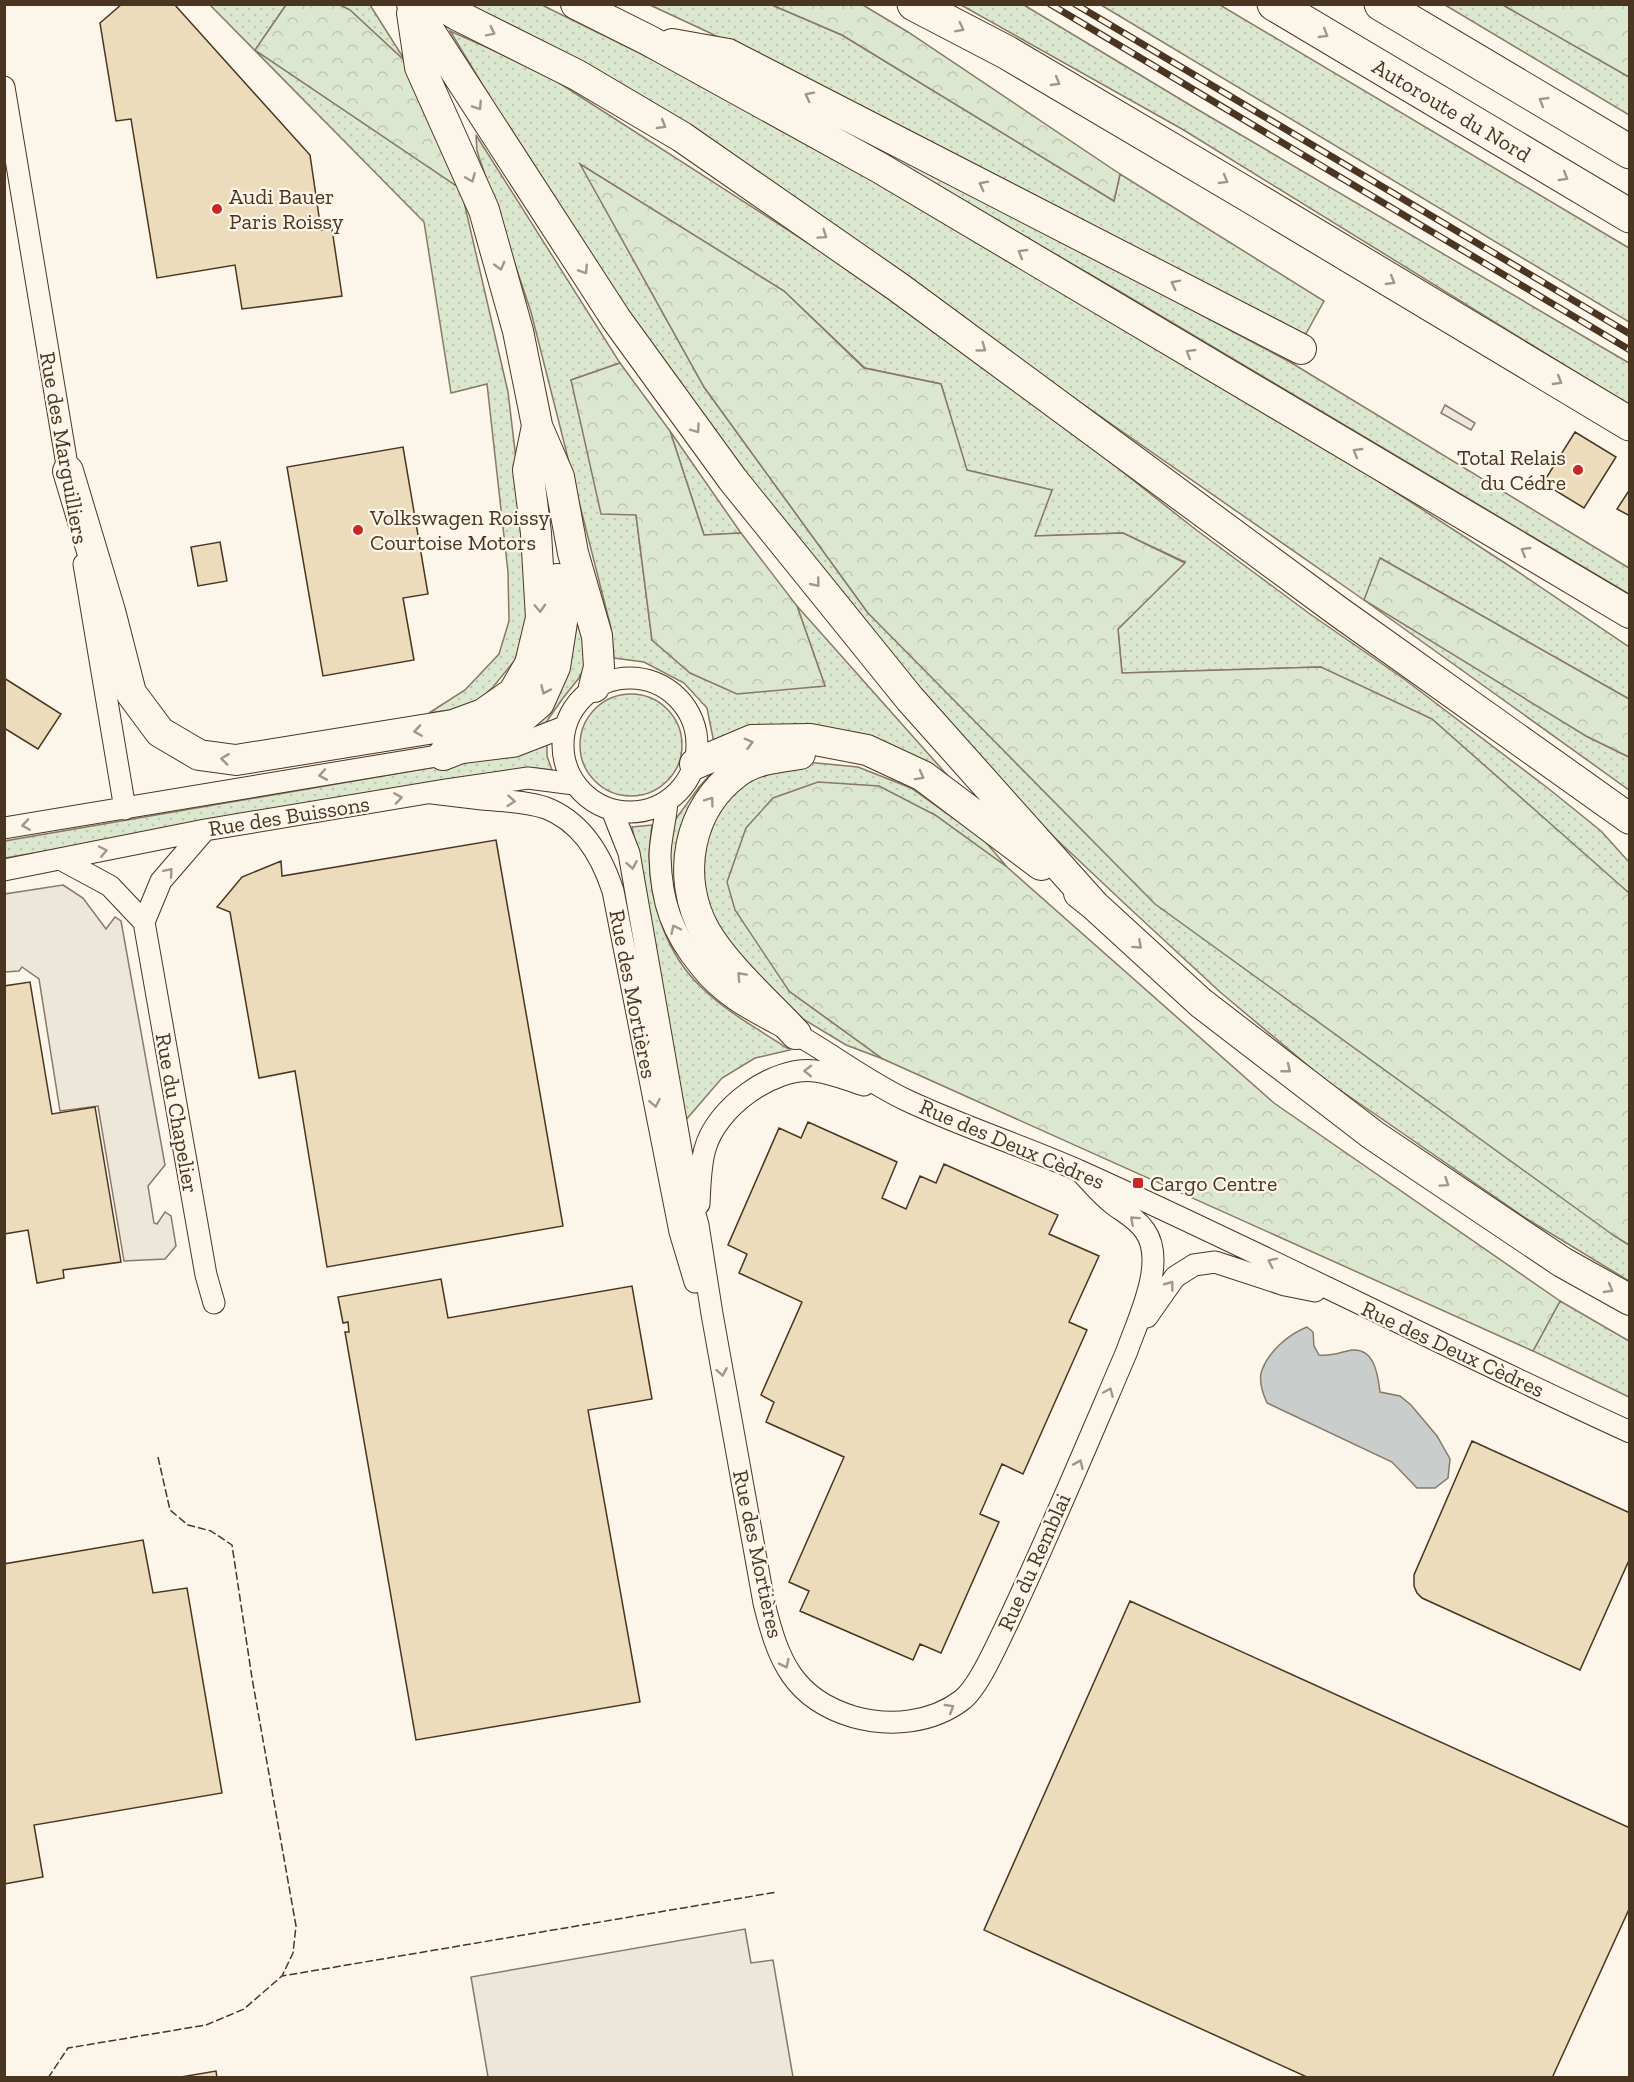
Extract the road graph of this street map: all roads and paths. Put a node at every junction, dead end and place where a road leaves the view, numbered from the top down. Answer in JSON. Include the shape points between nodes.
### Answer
{"nodes":[{"id":1,"x":411,"y":4,"type":"edge"},
{"id":2,"x":439,"y":4,"type":"edge"},
{"id":3,"x":576,"y":4,"type":"edge"},
{"id":4,"x":914,"y":4,"type":"edge"},
{"id":5,"x":1274,"y":4,"type":"edge"},
{"id":6,"x":1380,"y":4,"type":"edge"},
{"id":7,"x":648,"y":40,"type":"junction"},
{"id":8,"x":4,"y":87,"type":"edge"},
{"id":9,"x":1629,"y":152,"type":"edge"},
{"id":10,"x":1629,"y":216,"type":"edge"},
{"id":11,"x":1302,"y":349,"type":"dead end"},
{"id":12,"x":1629,"y":424,"type":"edge"},
{"id":13,"x":537,"y":426,"type":"junction"},
{"id":14,"x":68,"y":471,"type":"junction"},
{"id":15,"x":1558,"y":571,"type":"junction"},
{"id":16,"x":1629,"y":614,"type":"edge"},
{"id":17,"x":1629,"y":635,"type":"edge"},
{"id":18,"x":594,"y":687,"type":"junction"},
{"id":19,"x":564,"y":727,"type":"junction"},
{"id":20,"x":867,"y":750,"type":"junction"},
{"id":21,"x":443,"y":755,"type":"junction"},
{"id":22,"x":695,"y":764,"type":"junction"},
{"id":23,"x":574,"y":784,"type":"junction"},
{"id":24,"x":432,"y":793,"type":"junction"},
{"id":25,"x":667,"y":801,"type":"junction"},
{"id":26,"x":125,"y":809,"type":"junction"},
{"id":27,"x":612,"y":810,"type":"junction"},
{"id":28,"x":1625,"y":820,"type":"edge"},
{"id":29,"x":4,"y":828,"type":"edge"},
{"id":30,"x":206,"y":830,"type":"junction"},
{"id":31,"x":62,"y":860,"type":"junction"},
{"id":32,"x":4,"y":870,"type":"edge"},
{"id":33,"x":1094,"y":905,"type":"junction"},
{"id":34,"x":144,"y":922,"type":"junction"},
{"id":35,"x":796,"y":1034,"type":"junction"},
{"id":36,"x":904,"y":1099,"type":"junction"},
{"id":37,"x":1080,"y":1171,"type":"junction"},
{"id":38,"x":698,"y":1226,"type":"junction"},
{"id":39,"x":1343,"y":1297,"type":"junction"},
{"id":40,"x":1629,"y":1300,"type":"edge"},
{"id":41,"x":214,"y":1302,"type":"dead end"},
{"id":42,"x":712,"y":1314,"type":"junction"},
{"id":43,"x":1127,"y":1351,"type":"junction"},
{"id":44,"x":1629,"y":1432,"type":"edge"},
{"id":45,"x":894,"y":1724,"type":"joint"}],
"edges":[{"from":1,"to":13,"type":"main road","one_way":true,"via":[[420,67],[484,210],[518,331]]},
{"from":1,"to":33,"type":"main road","one_way":true,"via":[[615,319],[733,480],[910,699]]},
{"from":2,"to":28,"type":"main road","one_way":true,"via":[[577,75],[682,137],[898,287]]},
{"from":3,"to":7,"type":"main road"},
{"from":4,"to":12,"type":"highway","one_way":true,"via":[[1118,118]]},
{"from":5,"to":10,"type":"highway","name":"Autoroute du Nord","one_way":true},
{"from":9,"to":6,"type":"highway","one_way":true},
{"from":11,"to":7,"type":"main road","one_way":true,"via":[[728,54]]},
{"from":15,"to":7,"type":"main road","one_way":true,"via":[[880,168]]},
{"from":8,"to":14,"type":"street","name":"Rue des Marguilliers"},
{"from":13,"to":14,"type":"main road","one_way":true,"via":[[528,470],[541,618],[530,664],[513,693],[483,714],[453,725],[236,760],[198,755],[160,732],[131,693]]},
{"from":13,"to":18,"type":"main road","via":[[559,477],[573,553],[597,636],[599,667]]},
{"from":13,"to":21,"type":"main road","one_way":true,"via":[[562,621],[555,667],[539,703],[509,729]]},
{"from":14,"to":26,"type":"street","name":"Rue des Marguilliers"},
{"from":15,"to":16,"type":"main road"},
{"from":15,"to":17,"type":"main road"},
{"from":18,"to":19,"type":"street","via":[[571,711]]},
{"from":18,"to":22,"type":"street","via":[[613,679],[633,677],[653,681],[670,691],[685,706],[694,724]]},
{"from":19,"to":21,"type":"street","name":"Rue des Buissons","via":[[515,746]]},
{"from":19,"to":23,"type":"street","via":[[562,746]]},
{"from":22,"to":20,"type":"main road","one_way":true,"via":[[752,740],[810,739]]},
{"from":20,"to":33,"type":"main road","one_way":true,"via":[[923,776]]},
{"from":35,"to":20,"type":"main road","one_way":true,"via":[[718,951],[704,930],[690,884],[689,853],[694,831],[712,797],[740,770],[765,760],[808,752]]},
{"from":21,"to":26,"type":"street","name":"Rue des Buissons","one_way":true},
{"from":22,"to":25,"type":"street","via":[[684,785]]},
{"from":23,"to":24,"type":"street","name":"Rue des Buissons","via":[[528,778]]},
{"from":23,"to":27,"type":"street","via":[[597,805]]},
{"from":30,"to":24,"type":"street","name":"Rue des Buissons","one_way":true},
{"from":24,"to":42,"type":"street","name":"Rue des Mortières","one_way":true,"via":[[525,802],[548,809],[596,849],[613,891],[680,1232],[696,1283]]},
{"from":25,"to":27,"type":"street","via":[[650,810]]},
{"from":35,"to":25,"type":"street","name":"Rue des Deux Cèdres","one_way":true,"via":[[724,991],[683,946],[673,927],[663,883],[660,853]]},
{"from":26,"to":29,"type":"street","name":"Rue des Buissons","one_way":true},
{"from":27,"to":38,"type":"street","name":"Rue des Mortières","one_way":true,"via":[[630,853],[688,1190]]},
{"from":31,"to":30,"type":"street","name":"Rue des Buissons","one_way":true},
{"from":34,"to":30,"type":"street","one_way":true,"via":[[161,881]]},
{"from":31,"to":32,"type":"street","name":"Rue des Buissons"},
{"from":31,"to":34,"type":"street","via":[[110,886]]},
{"from":33,"to":40,"type":"main road","one_way":true,"via":[[1202,1003],[1372,1135],[1562,1262]]},
{"from":34,"to":41,"type":"street","name":"Rue du Chapelier"},
{"from":35,"to":36,"type":"street","name":"Rue des Deux Cèdres"},
{"from":36,"to":37,"type":"street","name":"Rue des Deux Cèdres"},
{"from":36,"to":38,"type":"street","one_way":true,"via":[[814,1071],[774,1077],[751,1090],[726,1113],[705,1147]]},
{"from":39,"to":37,"type":"street","name":"Rue des Deux Cèdres","one_way":true},
{"from":43,"to":37,"type":"street","name":"Rue du Remblai","one_way":true,"via":[[1154,1266],[1153,1245],[1134,1218],[1112,1203]]},
{"from":38,"to":42,"type":"street","name":"Rue des Mortières"},
{"from":43,"to":39,"type":"street","name":"Rue du Remblai","one_way":true,"via":[[1175,1277],[1194,1265],[1215,1262],[1285,1285]]},
{"from":39,"to":44,"type":"street","name":"Rue des Deux Cèdres"},
{"from":42,"to":45,"type":"street","name":"Rue des Mortières","one_way":true,"via":[[773,1638],[792,1678],[813,1698],[835,1711]]},
{"from":45,"to":43,"type":"street","name":"Rue du Remblai","one_way":true,"via":[[937,1715],[964,1699],[988,1664]]}]}
